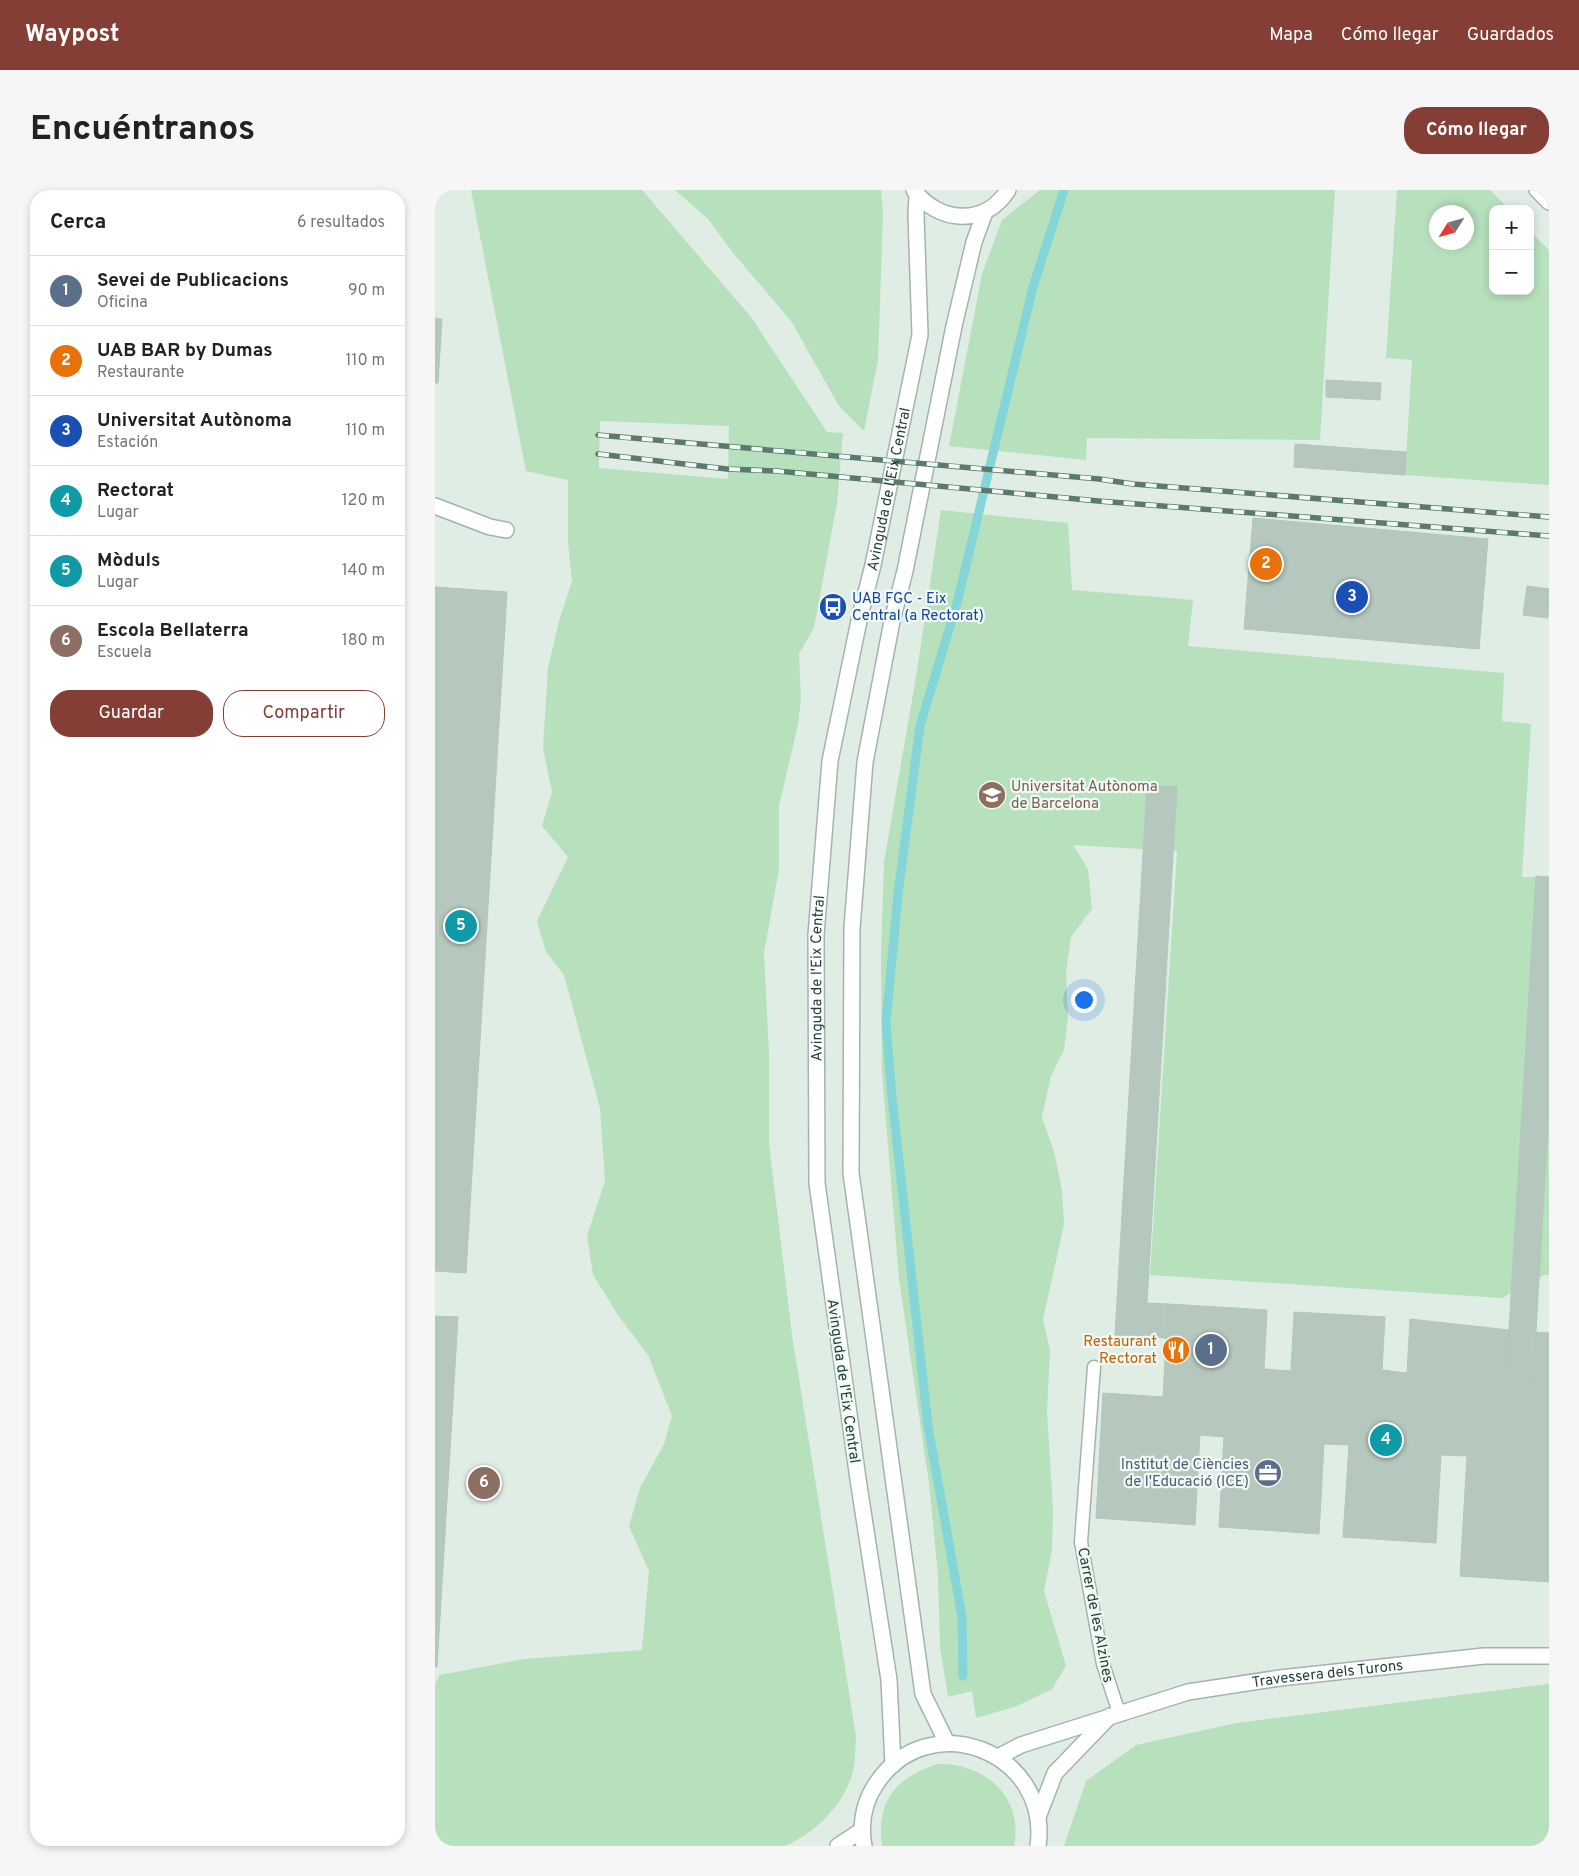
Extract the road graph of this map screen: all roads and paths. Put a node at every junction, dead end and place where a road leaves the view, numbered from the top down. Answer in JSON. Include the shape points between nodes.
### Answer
{"nodes":[{"id":1,"x":1008,"y":190,"type":"edge"},
{"id":2,"x":1537,"y":190,"type":"edge"},
{"id":3,"x":915,"y":192,"type":"edge"},
{"id":4,"x":1549,"y":202,"type":"edge"},
{"id":5,"x":985,"y":212,"type":"junction"},
{"id":6,"x":435,"y":506,"type":"edge"},
{"id":7,"x":506,"y":530,"type":"dead end"},
{"id":8,"x":1094,"y":1367,"type":"dead end"},
{"id":9,"x":1549,"y":1656,"type":"edge"},
{"id":10,"x":1115,"y":1714,"type":"junction"},
{"id":11,"x":947,"y":1743,"type":"junction"},
{"id":12,"x":998,"y":1757,"type":"junction"},
{"id":13,"x":893,"y":1764,"type":"junction"},
{"id":14,"x":1038,"y":1817,"type":"junction"},
{"id":15,"x":862,"y":1830,"type":"junction"},
{"id":16,"x":838,"y":1846,"type":"edge"},
{"id":17,"x":864,"y":1846,"type":"edge"},
{"id":18,"x":1038,"y":1846,"type":"edge"}],
"edges":[{"from":1,"to":5,"type":"street","via":[[997,204]]},
{"from":2,"to":4,"type":"street"},
{"from":3,"to":5,"type":"street","via":[[934,210],[948,215],[971,216]]},
{"from":3,"to":13,"type":"street","name":"Avinguda de l'Eix Central","via":[[919,335],[830,761],[816,935],[817,1182],[889,1680]]},
{"from":5,"to":11,"type":"street","via":[[974,242],[954,326],[865,762],[852,928],[851,1173],[923,1694]]},
{"from":6,"to":7,"type":"street"},
{"from":8,"to":10,"type":"lane","name":"Carrer de les Alzines","via":[[1081,1542]]},
{"from":9,"to":10,"type":"street","name":"Travessera dels Turons","via":[[1484,1656],[1279,1678],[1188,1692]]},
{"from":10,"to":12,"type":"street","name":"Travessera dels Turons","via":[[1021,1745]]},
{"from":10,"to":14,"type":"street","name":"Travessera dels Turons","via":[[1055,1773]]},
{"from":11,"to":12,"type":"street","via":[[973,1746]]},
{"from":11,"to":13,"type":"street","via":[[918,1749]]},
{"from":12,"to":14,"type":"street","via":[[1024,1783]]},
{"from":13,"to":15,"type":"street","via":[[873,1790],[866,1805]]},
{"from":14,"to":18,"type":"street"},
{"from":15,"to":16,"type":"street"},
{"from":15,"to":17,"type":"street"}]}
